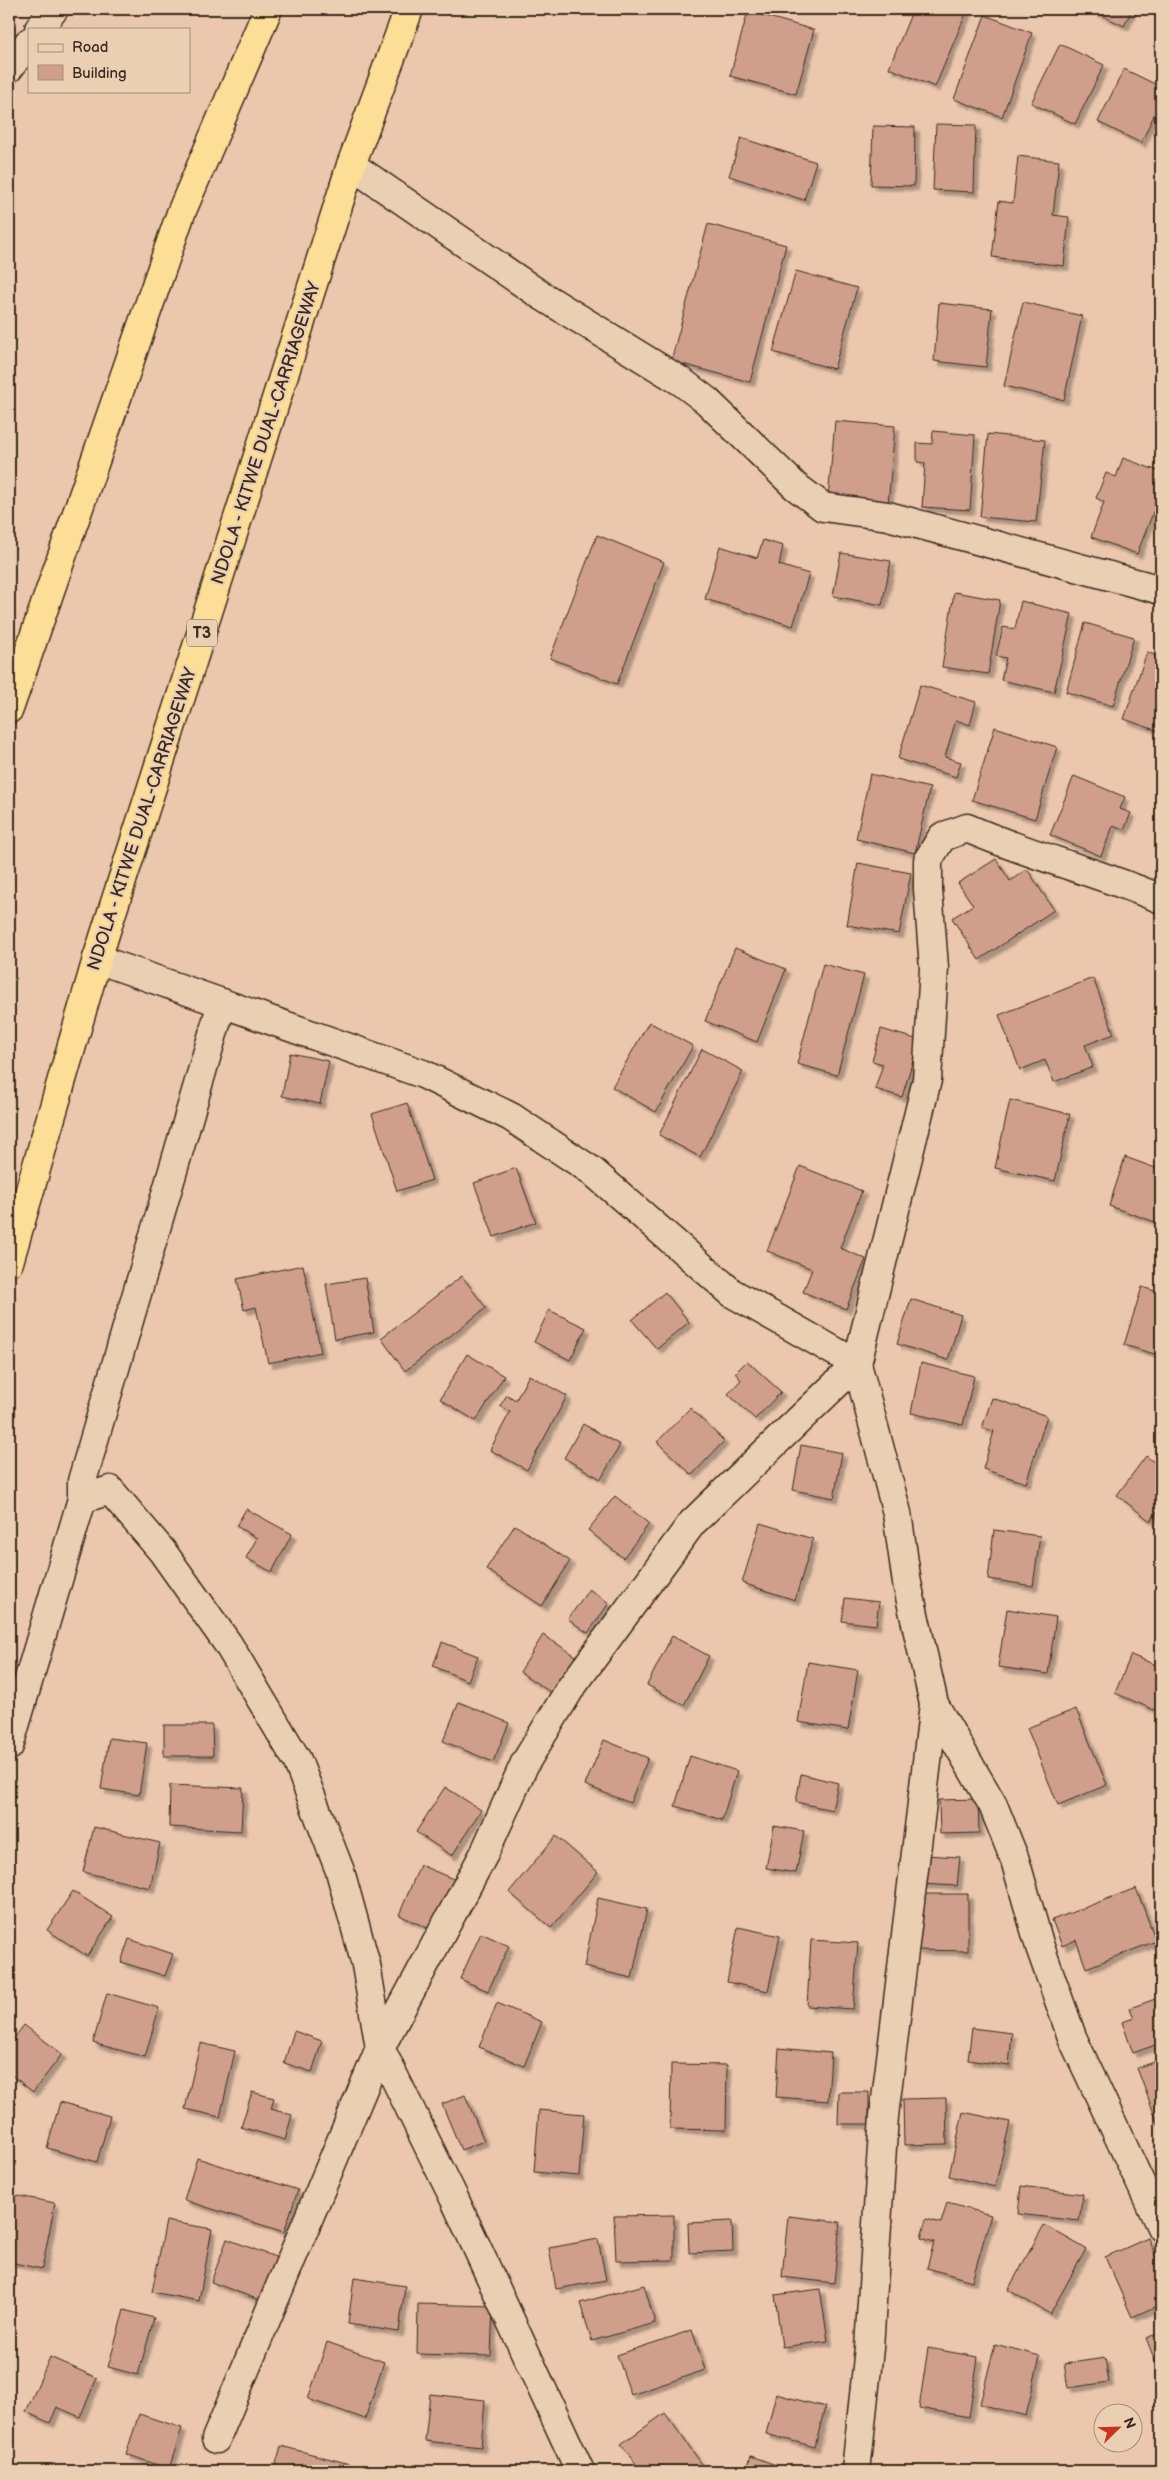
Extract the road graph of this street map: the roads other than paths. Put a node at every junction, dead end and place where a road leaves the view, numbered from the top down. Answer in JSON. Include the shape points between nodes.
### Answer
{"nodes":[{"id":1,"x":54,"y":9,"type":"edge"},
{"id":2,"x":409,"y":9,"type":"edge"},
{"id":3,"x":265,"y":12,"type":"edge"},
{"id":4,"x":40,"y":28,"type":"edge"},
{"id":5,"x":28,"y":43,"type":"edge"},
{"id":6,"x":9,"y":68,"type":"edge"},
{"id":7,"x":351,"y":165,"type":"junction"},
{"id":8,"x":1161,"y":590,"type":"edge"},
{"id":9,"x":9,"y":709,"type":"edge"},
{"id":10,"x":1161,"y":899,"type":"edge"},
{"id":11,"x":97,"y":959,"type":"junction"},
{"id":12,"x":222,"y":1003,"type":"junction"},
{"id":13,"x":9,"y":1262,"type":"edge"},
{"id":14,"x":857,"y":1364,"type":"junction"},
{"id":15,"x":82,"y":1499,"type":"junction"},
{"id":16,"x":934,"y":1704,"type":"junction"},
{"id":17,"x":9,"y":1746,"type":"edge"},
{"id":18,"x":380,"y":2048,"type":"junction"},
{"id":19,"x":1161,"y":2227,"type":"edge"},
{"id":20,"x":216,"y":2439,"type":"dead end"},
{"id":21,"x":580,"y":2471,"type":"edge"},
{"id":22,"x":856,"y":2471,"type":"edge"}],
"edges":[{"from":1,"to":4,"type":"street"},
{"from":2,"to":7,"type":"highway","name":"NDOLA - KITWE DUAL-CARRIAGEWAY","number":"T3"},
{"from":3,"to":9,"type":"highway","via":[[181,213]]},
{"from":5,"to":6,"type":"street"},
{"from":7,"to":8,"type":"street","via":[[539,294],[682,382],[822,507],[888,516]]},
{"from":7,"to":11,"type":"highway","name":"NDOLA - KITWE DUAL-CARRIAGEWAY","number":"T3"},
{"from":10,"to":14,"type":"street","via":[[967,828],[942,838],[928,860],[934,968],[928,1080]]},
{"from":11,"to":12,"type":"street"},
{"from":11,"to":13,"type":"highway","name":"NDOLA - KITWE DUAL-CARRIAGEWAY","number":"T3"},
{"from":12,"to":14,"type":"street","via":[[423,1074],[511,1117],[592,1171],[732,1293]]},
{"from":12,"to":15,"type":"street","via":[[82,1481]]},
{"from":14,"to":16,"type":"street","via":[[897,1513],[907,1583]]},
{"from":14,"to":18,"type":"street","via":[[692,1523],[570,1689],[525,1764],[484,1854]]},
{"from":15,"to":17,"type":"street"},
{"from":15,"to":18,"type":"street","via":[[110,1490],[162,1551],[228,1644],[297,1760],[340,1871],[366,1964]]},
{"from":16,"to":19,"type":"street","via":[[993,1805],[1015,1860],[1040,1947],[1072,2037]]},
{"from":16,"to":22,"type":"street","via":[[884,2116],[869,2348]]},
{"from":18,"to":20,"type":"street"},
{"from":18,"to":21,"type":"street","via":[[454,2198]]}]}
